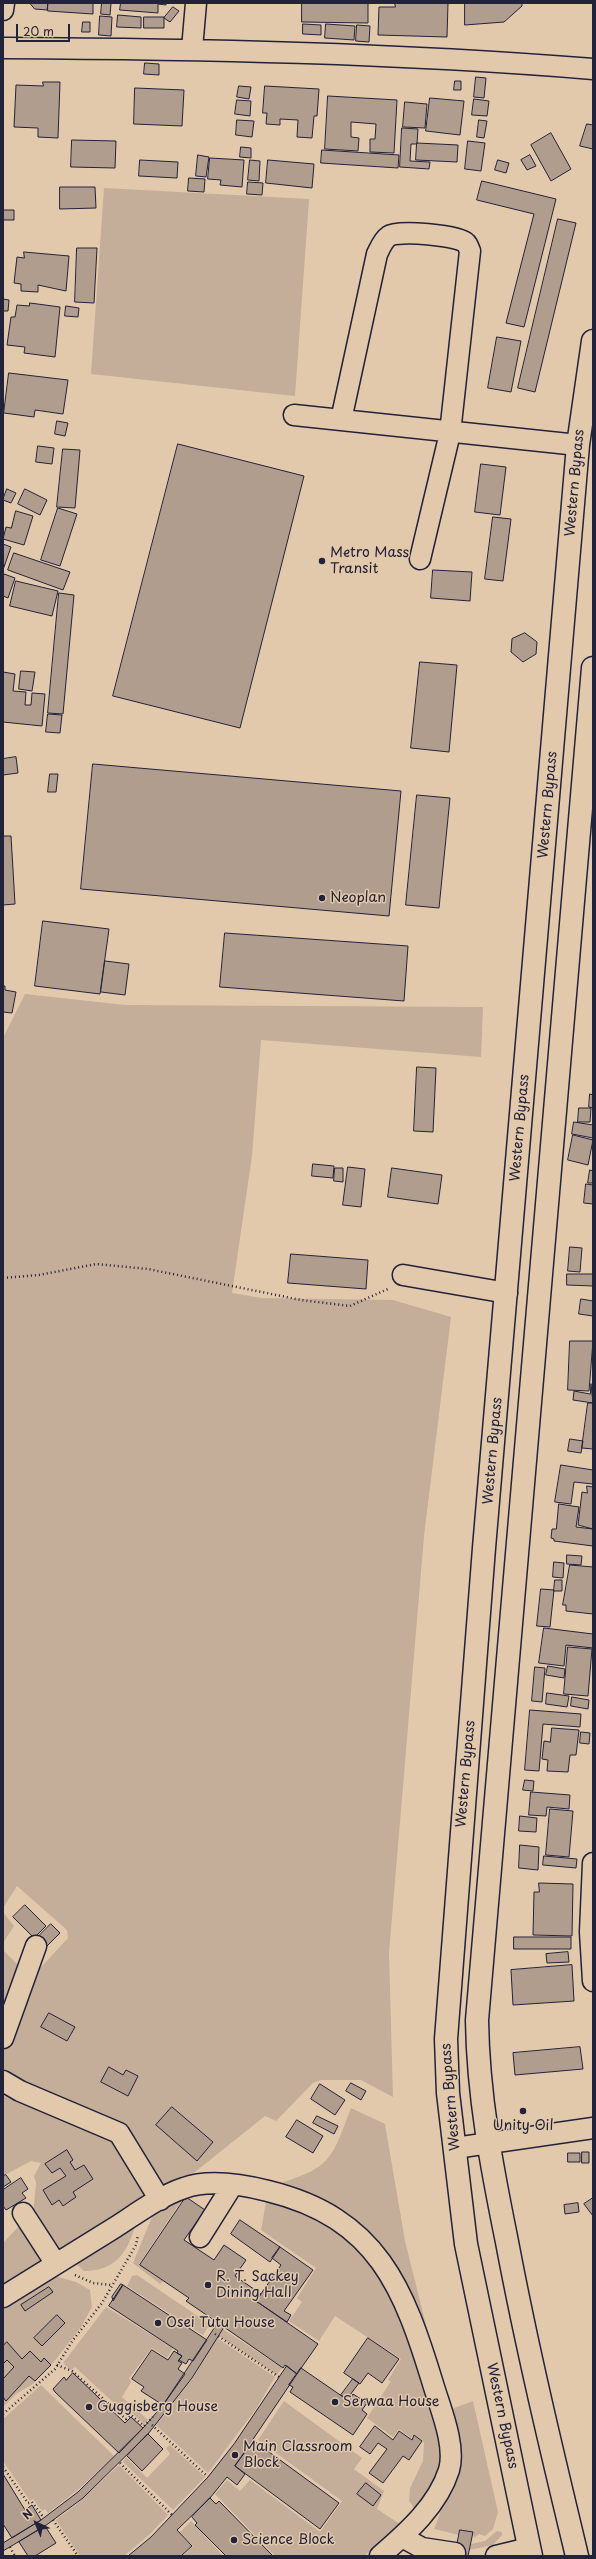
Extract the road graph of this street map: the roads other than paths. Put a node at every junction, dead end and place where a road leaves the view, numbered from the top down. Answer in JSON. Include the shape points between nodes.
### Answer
{"nodes":[{"id":1,"x":4,"y":3,"type":"edge"},
{"id":2,"x":196,"y":3,"type":"edge"},
{"id":3,"x":3,"y":10,"type":"edge"},
{"id":4,"x":3,"y":48,"type":"edge"},
{"id":5,"x":192,"y":49,"type":"junction"},
{"id":6,"x":593,"y":69,"type":"edge"},
{"id":7,"x":593,"y":341,"type":"edge"},
{"id":8,"x":588,"y":411,"type":"edge"},
{"id":9,"x":294,"y":415,"type":"dead end"},
{"id":10,"x":341,"y":420,"type":"junction"},
{"id":11,"x":450,"y":433,"type":"junction"},
{"id":12,"x":578,"y":445,"type":"junction"},
{"id":13,"x":420,"y":559,"type":"dead end"},
{"id":14,"x":593,"y":668,"type":"edge"},
{"id":15,"x":403,"y":1275,"type":"road end"},
{"id":16,"x":507,"y":1293,"type":"junction"},
{"id":17,"x":593,"y":1863,"type":"edge"},
{"id":18,"x":36,"y":1946,"type":"dead end"},
{"id":19,"x":593,"y":1981,"type":"edge"},
{"id":20,"x":3,"y":2038,"type":"edge"},
{"id":21,"x":3,"y":2081,"type":"edge"},
{"id":22,"x":593,"y":2128,"type":"edge"},
{"id":23,"x":487,"y":2143,"type":"junction"},
{"id":24,"x":454,"y":2148,"type":"junction"},
{"id":25,"x":232,"y":2186,"type":"junction"},
{"id":26,"x":152,"y":2205,"type":"junction"},
{"id":27,"x":23,"y":2213,"type":"dead end"},
{"id":28,"x":200,"y":2237,"type":"dead end"},
{"id":29,"x":56,"y":2264,"type":"junction"},
{"id":30,"x":3,"y":2297,"type":"edge"},
{"id":31,"x":402,"y":2537,"type":"junction"},
{"id":32,"x":530,"y":2552,"type":"edge"},
{"id":33,"x":465,"y":2555,"type":"edge"},
{"id":34,"x":380,"y":2556,"type":"edge"},
{"id":35,"x":496,"y":2556,"type":"edge"},
{"id":36,"x":577,"y":2556,"type":"edge"}],
"edges":[{"from":1,"to":3,"type":"street"},
{"from":2,"to":5,"type":"street"},
{"from":4,"to":5,"type":"street"},
{"from":5,"to":6,"type":"street","via":[[499,61]]},
{"from":7,"to":8,"type":"highway","name":"Western Bypass"},
{"from":8,"to":12,"type":"highway","name":"Western Bypass"},
{"from":9,"to":10,"type":"street"},
{"from":10,"to":11,"type":"street"},
{"from":10,"to":11,"type":"street","via":[[377,254],[382,244],[390,236],[400,233],[456,238],[466,242],[470,251]]},
{"from":11,"to":12,"type":"street"},
{"from":11,"to":13,"type":"street"},
{"from":12,"to":16,"type":"highway","name":"Western Bypass"},
{"from":14,"to":23,"type":"highway","via":[[477,2020],[478,2065]]},
{"from":15,"to":16,"type":"street"},
{"from":16,"to":24,"type":"highway","name":"Western Bypass","via":[[446,2039]]},
{"from":17,"to":19,"type":"street","via":[[590,1932]]},
{"from":18,"to":20,"type":"street"},
{"from":21,"to":26,"type":"street","via":[[20,2091],[119,2133]]},
{"from":22,"to":23,"type":"street"},
{"from":23,"to":24,"type":"street"},
{"from":23,"to":36,"type":"highway","via":[[529,2356]]},
{"from":24,"to":32,"type":"highway","name":"Western Bypass","via":[[466,2244]]},
{"from":25,"to":26,"type":"street","via":[[212,2184],[185,2187]]},
{"from":25,"to":28,"type":"street"},
{"from":25,"to":31,"type":"street","via":[[256,2188],[297,2198],[326,2212],[355,2231],[391,2274],[419,2338],[449,2437],[450,2469],[432,2504]]},
{"from":26,"to":29,"type":"street"},
{"from":27,"to":29,"type":"street"},
{"from":29,"to":30,"type":"street"},
{"from":31,"to":33,"type":"street","via":[[422,2548]]},
{"from":31,"to":34,"type":"street"},
{"from":32,"to":35,"type":"street"}]}
